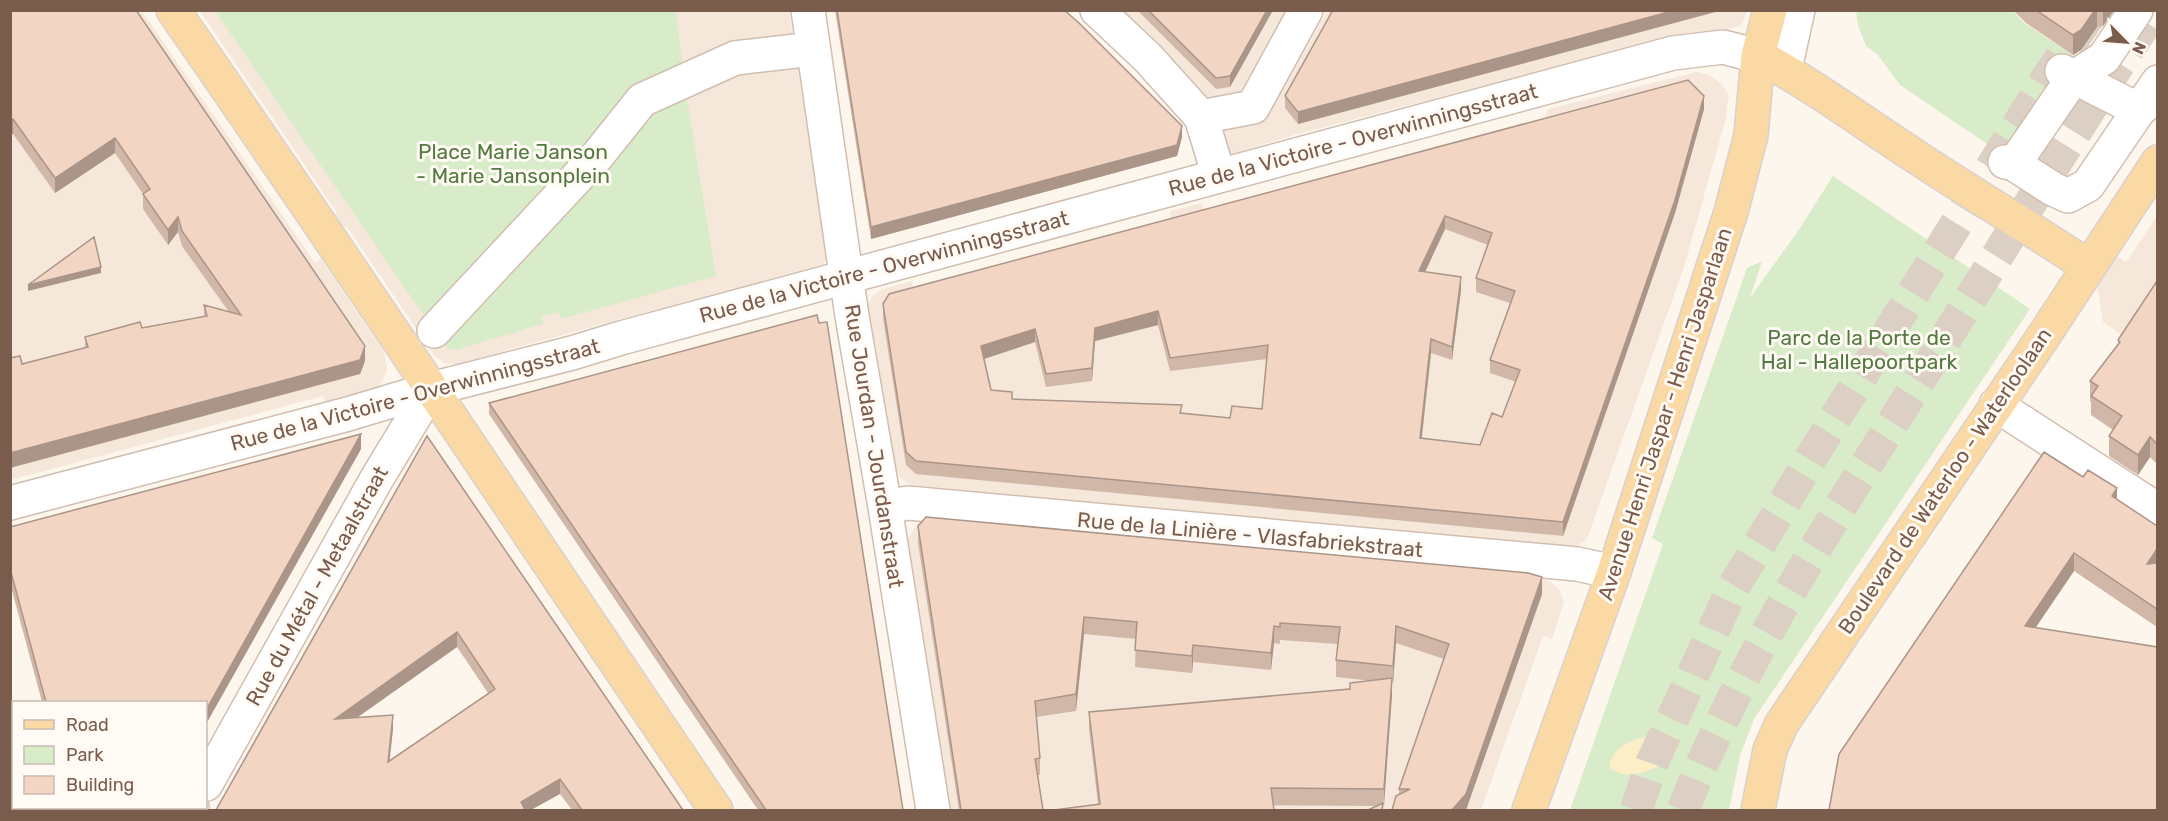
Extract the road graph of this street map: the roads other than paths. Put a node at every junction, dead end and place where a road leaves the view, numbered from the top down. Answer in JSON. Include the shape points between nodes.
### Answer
{"nodes":[{"id":1,"x":173,"y":10,"type":"edge"},
{"id":2,"x":808,"y":10,"type":"edge"},
{"id":3,"x":1097,"y":10,"type":"edge"},
{"id":4,"x":1306,"y":10,"type":"edge"},
{"id":5,"x":1770,"y":10,"type":"edge"},
{"id":6,"x":1798,"y":10,"type":"edge"},
{"id":7,"x":2136,"y":10,"type":"edge"},
{"id":8,"x":813,"y":49,"type":"junction"},
{"id":9,"x":1772,"y":63,"type":"junction"},
{"id":10,"x":2068,"y":75,"type":"junction"},
{"id":11,"x":2157,"y":82,"type":"edge"},
{"id":12,"x":2148,"y":102,"type":"edge"},
{"id":13,"x":1201,"y":117,"type":"junction"},
{"id":14,"x":2157,"y":162,"type":"edge"},
{"id":15,"x":1219,"y":176,"type":"junction"},
{"id":16,"x":2089,"y":267,"type":"junction"},
{"id":17,"x":847,"y":277,"type":"junction"},
{"id":18,"x":434,"y":331,"type":"dead end"},
{"id":19,"x":430,"y":390,"type":"junction"},
{"id":20,"x":1996,"y":405,"type":"junction"},
{"id":21,"x":10,"y":503,"type":"edge"},
{"id":22,"x":885,"y":507,"type":"junction"},
{"id":23,"x":2157,"y":510,"type":"edge"},
{"id":24,"x":1614,"y":572,"type":"junction"},
{"id":25,"x":207,"y":782,"type":"edge"},
{"id":26,"x":716,"y":810,"type":"edge"},
{"id":27,"x":933,"y":810,"type":"edge"},
{"id":28,"x":1529,"y":810,"type":"edge"},
{"id":29,"x":1758,"y":810,"type":"edge"}],
"edges":[{"from":1,"to":19,"type":"main road","via":[[379,309]]},
{"from":2,"to":8,"type":"street","name":"Rue Jourdan - Jourdanstraat"},
{"from":3,"to":13,"type":"street","via":[[1148,58]]},
{"from":4,"to":13,"type":"street","via":[[1253,107]]},
{"from":5,"to":9,"type":"main road","name":"Avenue Henri Jaspar - Henri Jasparlaan"},
{"from":6,"to":9,"type":"street","name":"Avenue Henri Jaspar - Henri Jasparlaan"},
{"from":7,"to":10,"type":"street","via":[[2103,58]]},
{"from":8,"to":17,"type":"street","name":"Rue Jourdan - Jourdanstraat"},
{"from":8,"to":18,"type":"street","via":[[735,58],[642,100],[598,156]]},
{"from":9,"to":15,"type":"street","name":"Rue de la Victoire - Overwinningsstraat","via":[[1723,47],[1673,53]]},
{"from":9,"to":16,"type":"main road"},
{"from":9,"to":24,"type":"main road","name":"Avenue Henri Jaspar - Henri Jasparlaan","via":[[1731,212]]},
{"from":10,"to":12,"type":"street"},
{"from":10,"to":12,"type":"street","via":[[2010,163],[2068,196],[2088,184]]},
{"from":11,"to":12,"type":"street"},
{"from":13,"to":15,"type":"street"},
{"from":14,"to":16,"type":"main road","name":"Boulevard de Waterloo - Waterloolaan"},
{"from":15,"to":17,"type":"street","name":"Rue de la Victoire - Overwinningsstraat"},
{"from":16,"to":20,"type":"main road","name":"Boulevard de Waterloo - Waterloolaan"},
{"from":17,"to":19,"type":"street","name":"Rue de la Victoire - Overwinningsstraat"},
{"from":17,"to":22,"type":"street","name":"Rue Jourdan - Jourdanstraat"},
{"from":19,"to":21,"type":"street","name":"Rue de la Victoire - Overwinningsstraat"},
{"from":19,"to":25,"type":"street","name":"Rue du Métal - Metaalstraat"},
{"from":19,"to":26,"type":"main road"},
{"from":20,"to":23,"type":"street"},
{"from":20,"to":29,"type":"main road","name":"Boulevard de Waterloo - Waterloolaan","via":[[1781,725],[1770,750]]},
{"from":22,"to":24,"type":"street","name":"Rue de la Linière - Vlasfabriekstraat","via":[[908,503],[1577,564]]},
{"from":22,"to":27,"type":"street","name":"Rue Jourdan - Jourdanstraat"},
{"from":24,"to":28,"type":"main road","name":"Avenue Henri Jaspar - Henri Jasparlaan"}]}
